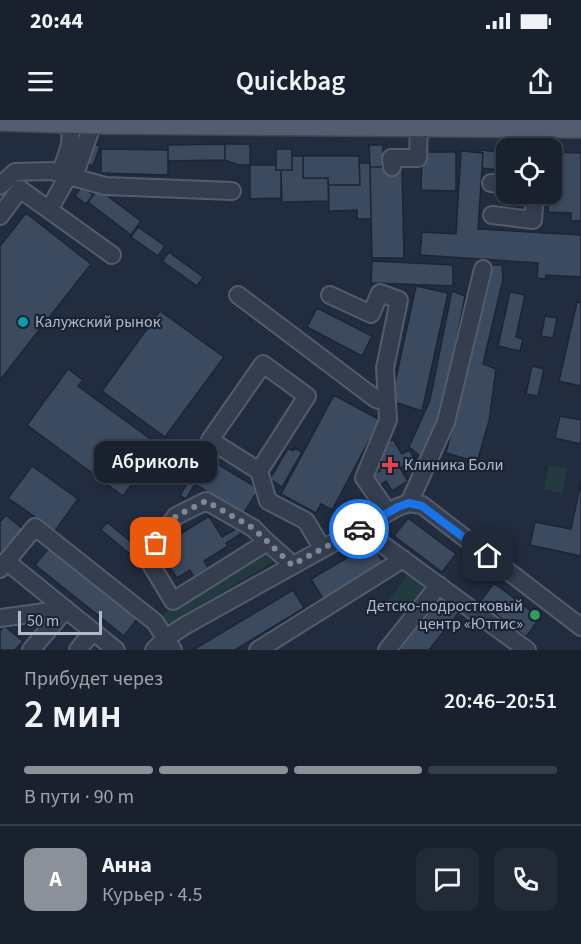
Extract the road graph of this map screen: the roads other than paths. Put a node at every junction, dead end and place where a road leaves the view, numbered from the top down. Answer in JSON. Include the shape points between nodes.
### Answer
{"nodes":[{"id":1,"x":0,"y":120,"type":"edge"},
{"id":2,"x":176,"y":121,"type":"edge"},
{"id":3,"x":68,"y":122,"type":"junction"},
{"id":4,"x":141,"y":122,"type":"edge"},
{"id":5,"x":93,"y":123,"type":"junction"},
{"id":6,"x":428,"y":124,"type":"edge"},
{"id":7,"x":537,"y":126,"type":"junction"},
{"id":8,"x":581,"y":127,"type":"edge"},
{"id":9,"x":537,"y":138,"type":"edge"},
{"id":10,"x":392,"y":167,"type":"dead end"},
{"id":11,"x":67,"y":176,"type":"junction"},
{"id":12,"x":1,"y":182,"type":"edge"},
{"id":13,"x":20,"y":189,"type":"junction"},
{"id":14,"x":232,"y":191,"type":"dead end"},
{"id":15,"x":534,"y":204,"type":"edge"},
{"id":16,"x":49,"y":210,"type":"junction"},
{"id":17,"x":492,"y":215,"type":"dead end"},
{"id":18,"x":0,"y":216,"type":"edge"},
{"id":19,"x":112,"y":255,"type":"dead end"},
{"id":20,"x":483,"y":269,"type":"dead end"},
{"id":21,"x":238,"y":295,"type":"dead end"},
{"id":22,"x":330,"y":295,"type":"dead end"},
{"id":23,"x":387,"y":402,"type":"junction"},
{"id":24,"x":258,"y":471,"type":"junction"},
{"id":25,"x":409,"y":503,"type":"junction"},
{"id":26,"x":388,"y":512,"type":"junction"},
{"id":27,"x":360,"y":528,"type":"junction"},
{"id":28,"x":267,"y":542,"type":"junction"},
{"id":29,"x":322,"y":548,"type":"junction"},
{"id":30,"x":403,"y":559,"type":"junction"},
{"id":31,"x":3,"y":565,"type":"edge"},
{"id":32,"x":292,"y":565,"type":"junction"},
{"id":33,"x":439,"y":585,"type":"junction"},
{"id":34,"x":66,"y":609,"type":"junction"},
{"id":35,"x":0,"y":618,"type":"edge"},
{"id":36,"x":581,"y":627,"type":"edge"},
{"id":37,"x":93,"y":631,"type":"junction"},
{"id":38,"x":170,"y":644,"type":"edge"},
{"id":39,"x":31,"y":650,"type":"edge"},
{"id":40,"x":78,"y":650,"type":"edge"},
{"id":41,"x":116,"y":650,"type":"edge"},
{"id":42,"x":154,"y":650,"type":"edge"},
{"id":43,"x":258,"y":650,"type":"edge"},
{"id":44,"x":387,"y":650,"type":"edge"},
{"id":45,"x":527,"y":650,"type":"edge"}],
"edges":[{"from":1,"to":3,"type":"main road"},
{"from":2,"to":4,"type":"main road"},
{"from":2,"to":6,"type":"main road"},
{"from":3,"to":5,"type":"main road"},
{"from":3,"to":11,"type":"street","via":[[72,131]]},
{"from":4,"to":5,"type":"main road"},
{"from":5,"to":11,"type":"street"},
{"from":6,"to":7,"type":"main road"},
{"from":6,"to":10,"type":"street","via":[[418,158],[391,158]]},
{"from":7,"to":8,"type":"main road"},
{"from":7,"to":9,"type":"street"},
{"from":11,"to":12,"type":"street","via":[[51,171],[15,172]]},
{"from":11,"to":14,"type":"street","via":[[105,186]]},
{"from":11,"to":16,"type":"street"},
{"from":12,"to":13,"type":"street"},
{"from":13,"to":16,"type":"street"},
{"from":13,"to":18,"type":"street"},
{"from":15,"to":17,"type":"street","via":[[533,220]]},
{"from":16,"to":19,"type":"street"},
{"from":20,"to":25,"type":"street","via":[[446,422]]},
{"from":21,"to":23,"type":"street","via":[[376,399]]},
{"from":22,"to":23,"type":"street","via":[[371,314],[380,293],[399,300],[385,368]]},
{"from":23,"to":26,"type":"street","via":[[388,420],[364,478]]},
{"from":24,"to":24,"type":"street","via":[[210,440],[263,364],[307,396]]},
{"from":24,"to":29,"type":"street","via":[[268,501],[306,521]]},
{"from":25,"to":26,"type":"street"},
{"from":25,"to":36,"type":"street","via":[[422,506]]},
{"from":26,"to":27,"type":"street"},
{"from":27,"to":29,"type":"street"},
{"from":27,"to":30,"type":"street"},
{"from":28,"to":28,"type":"street","via":[[173,601],[146,556],[176,516],[206,501],[253,528]]},
{"from":28,"to":32,"type":"street"},
{"from":29,"to":32,"type":"street"},
{"from":30,"to":33,"type":"street"},
{"from":30,"to":43,"type":"street"},
{"from":31,"to":34,"type":"street"},
{"from":31,"to":38,"type":"street","via":[[35,527],[155,622]]},
{"from":32,"to":38,"type":"street"},
{"from":33,"to":44,"type":"street"},
{"from":33,"to":45,"type":"street"},
{"from":34,"to":35,"type":"street"},
{"from":34,"to":37,"type":"street"},
{"from":34,"to":39,"type":"street"},
{"from":37,"to":40,"type":"street"},
{"from":37,"to":41,"type":"street"},
{"from":38,"to":42,"type":"street"}]}
